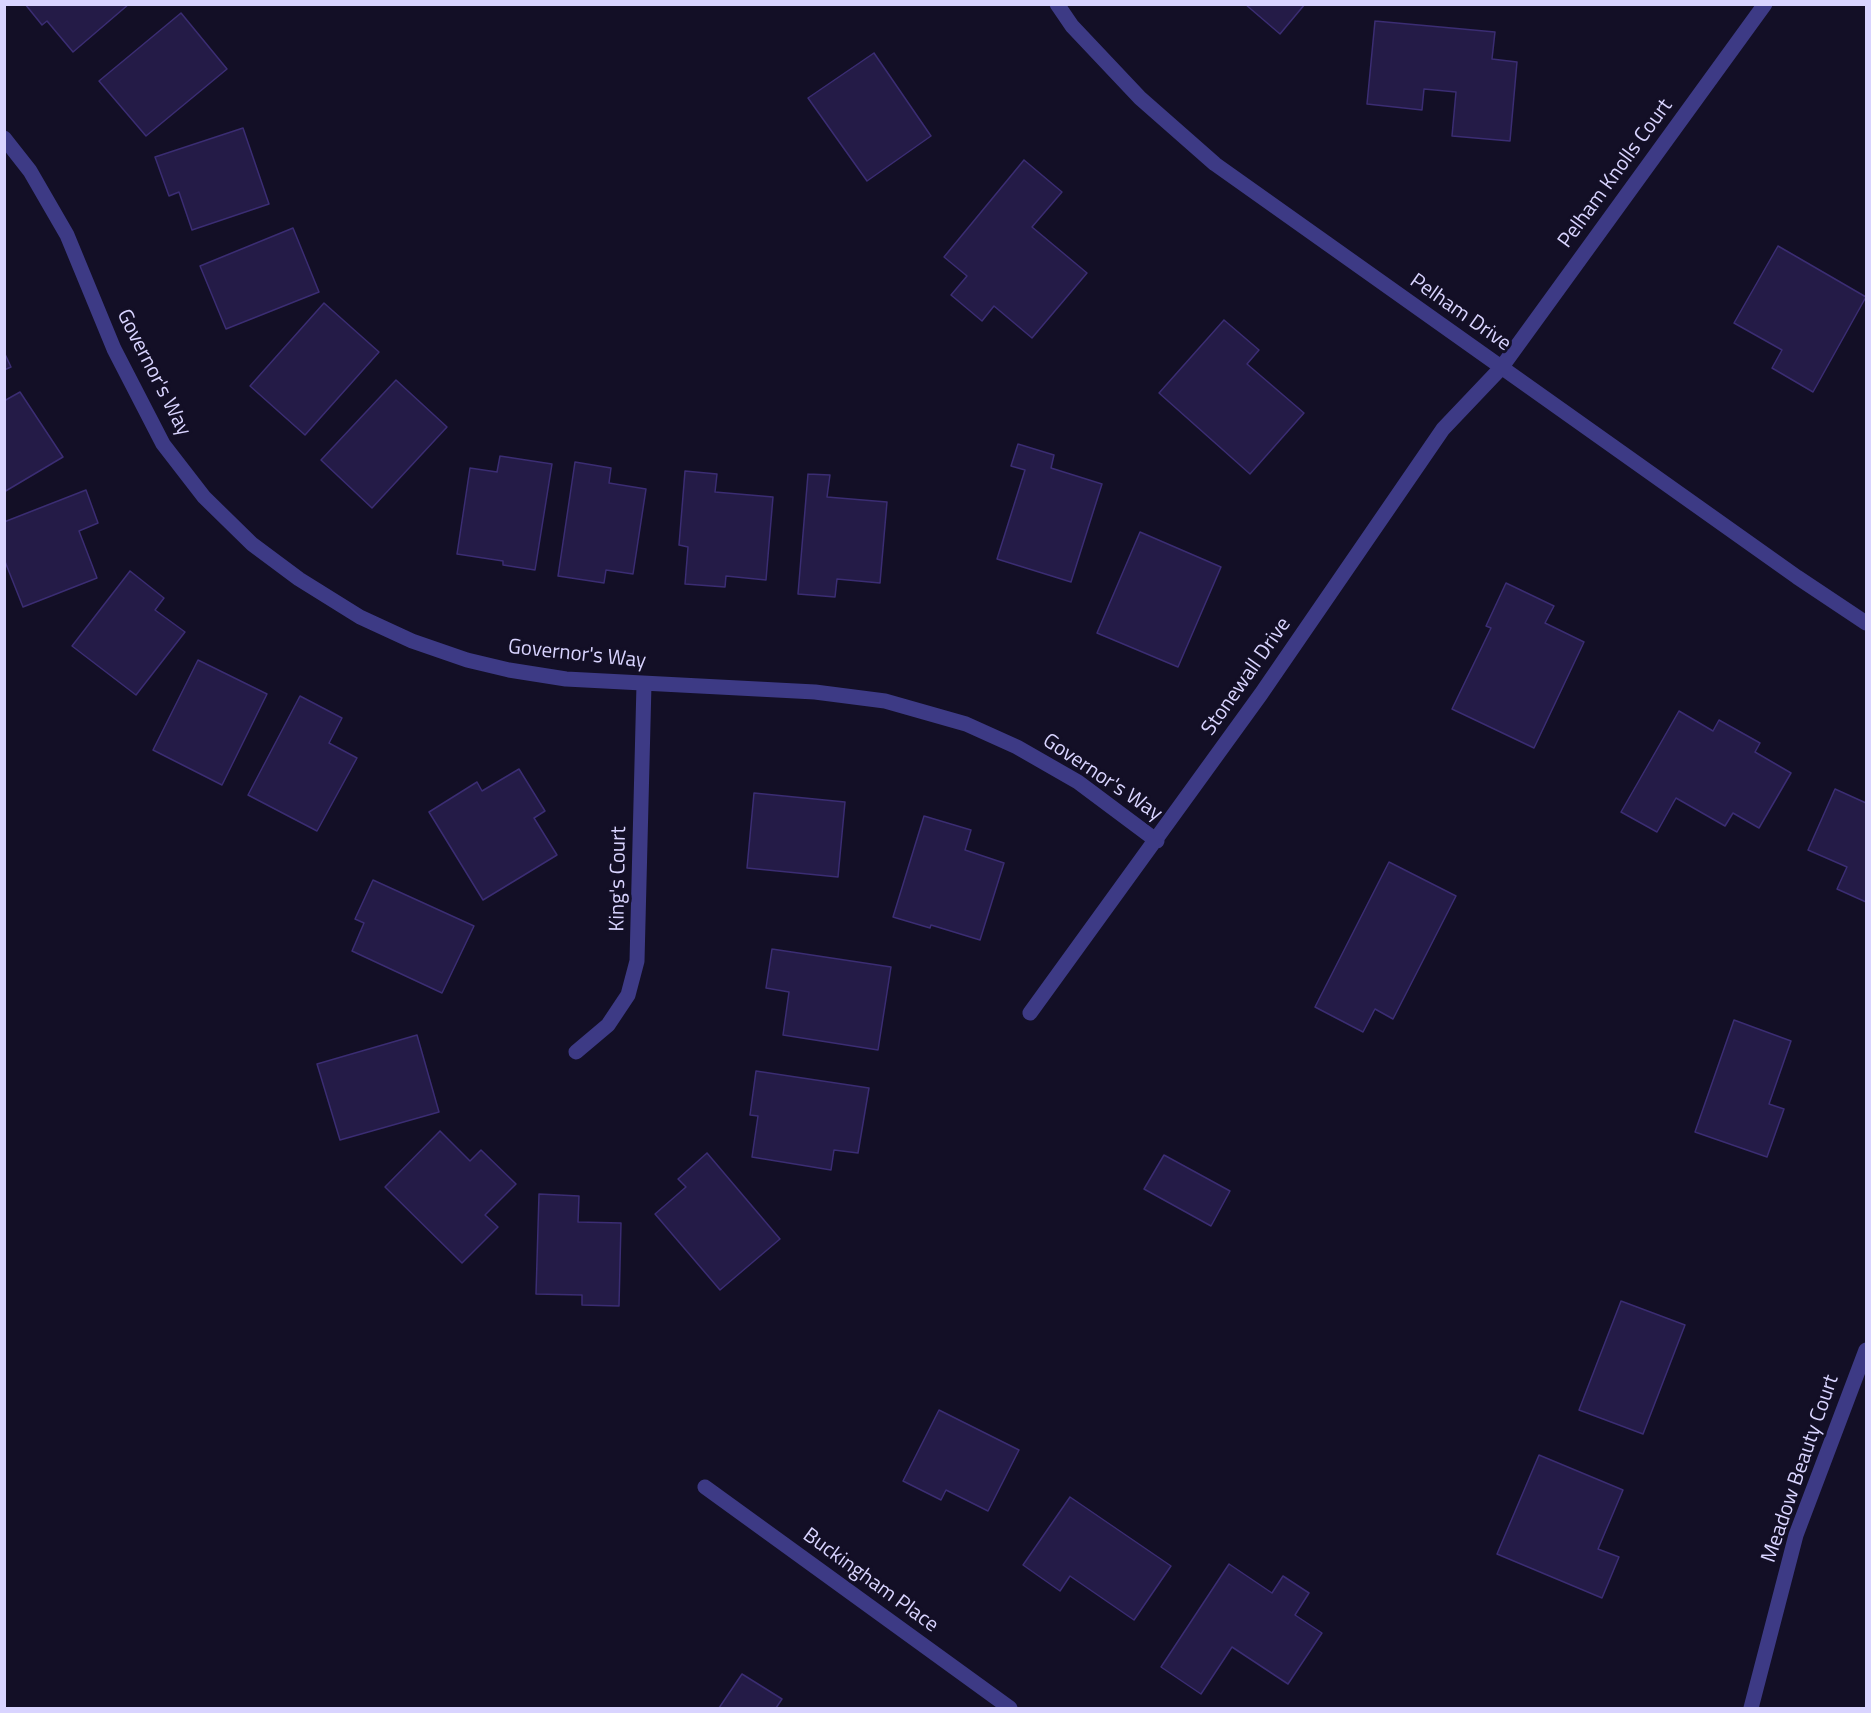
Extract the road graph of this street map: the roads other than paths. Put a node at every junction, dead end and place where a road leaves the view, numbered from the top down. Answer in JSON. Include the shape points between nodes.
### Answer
{"nodes":[{"id":1,"x":1057,"y":4,"type":"edge"},
{"id":2,"x":1765,"y":4,"type":"edge"},
{"id":3,"x":4,"y":138,"type":"edge"},
{"id":4,"x":1501,"y":368,"type":"junction"},
{"id":5,"x":1866,"y":623,"type":"edge"},
{"id":6,"x":645,"y":684,"type":"junction"},
{"id":7,"x":1156,"y":841,"type":"junction"},
{"id":8,"x":1030,"y":1013,"type":"dead end"},
{"id":9,"x":576,"y":1052,"type":"dead end"},
{"id":10,"x":1866,"y":1350,"type":"edge"},
{"id":11,"x":705,"y":1487,"type":"dead end"},
{"id":12,"x":1010,"y":1708,"type":"edge"},
{"id":13,"x":1751,"y":1708,"type":"edge"}],
"edges":[{"from":1,"to":4,"type":"street","name":"Pelham Drive","via":[[1072,26],[1140,98],[1215,164]]},
{"from":2,"to":4,"type":"street","name":"Pelham Knolls Court"},
{"from":3,"to":6,"type":"street","name":"Governor's Way","via":[[30,171],[67,235],[114,349],[163,444],[204,497],[252,544],[298,579],[360,617],[412,641],[509,670],[566,679]]},
{"from":4,"to":5,"type":"street","name":"Pelham Drive"},
{"from":4,"to":7,"type":"street","name":"Stonewall Drive","via":[[1443,429]]},
{"from":6,"to":7,"type":"street","name":"Governor's Way","via":[[816,692],[885,701],[966,724],[1017,747],[1078,782]]},
{"from":6,"to":9,"type":"street","name":"King's Court","via":[[638,962],[628,995],[608,1025]]},
{"from":7,"to":8,"type":"street","name":"Stonewall Drive"},
{"from":10,"to":13,"type":"street","name":"Meadow Beauty Court","via":[[1796,1535]]},
{"from":11,"to":12,"type":"street","name":"Buckingham Place"}]}
